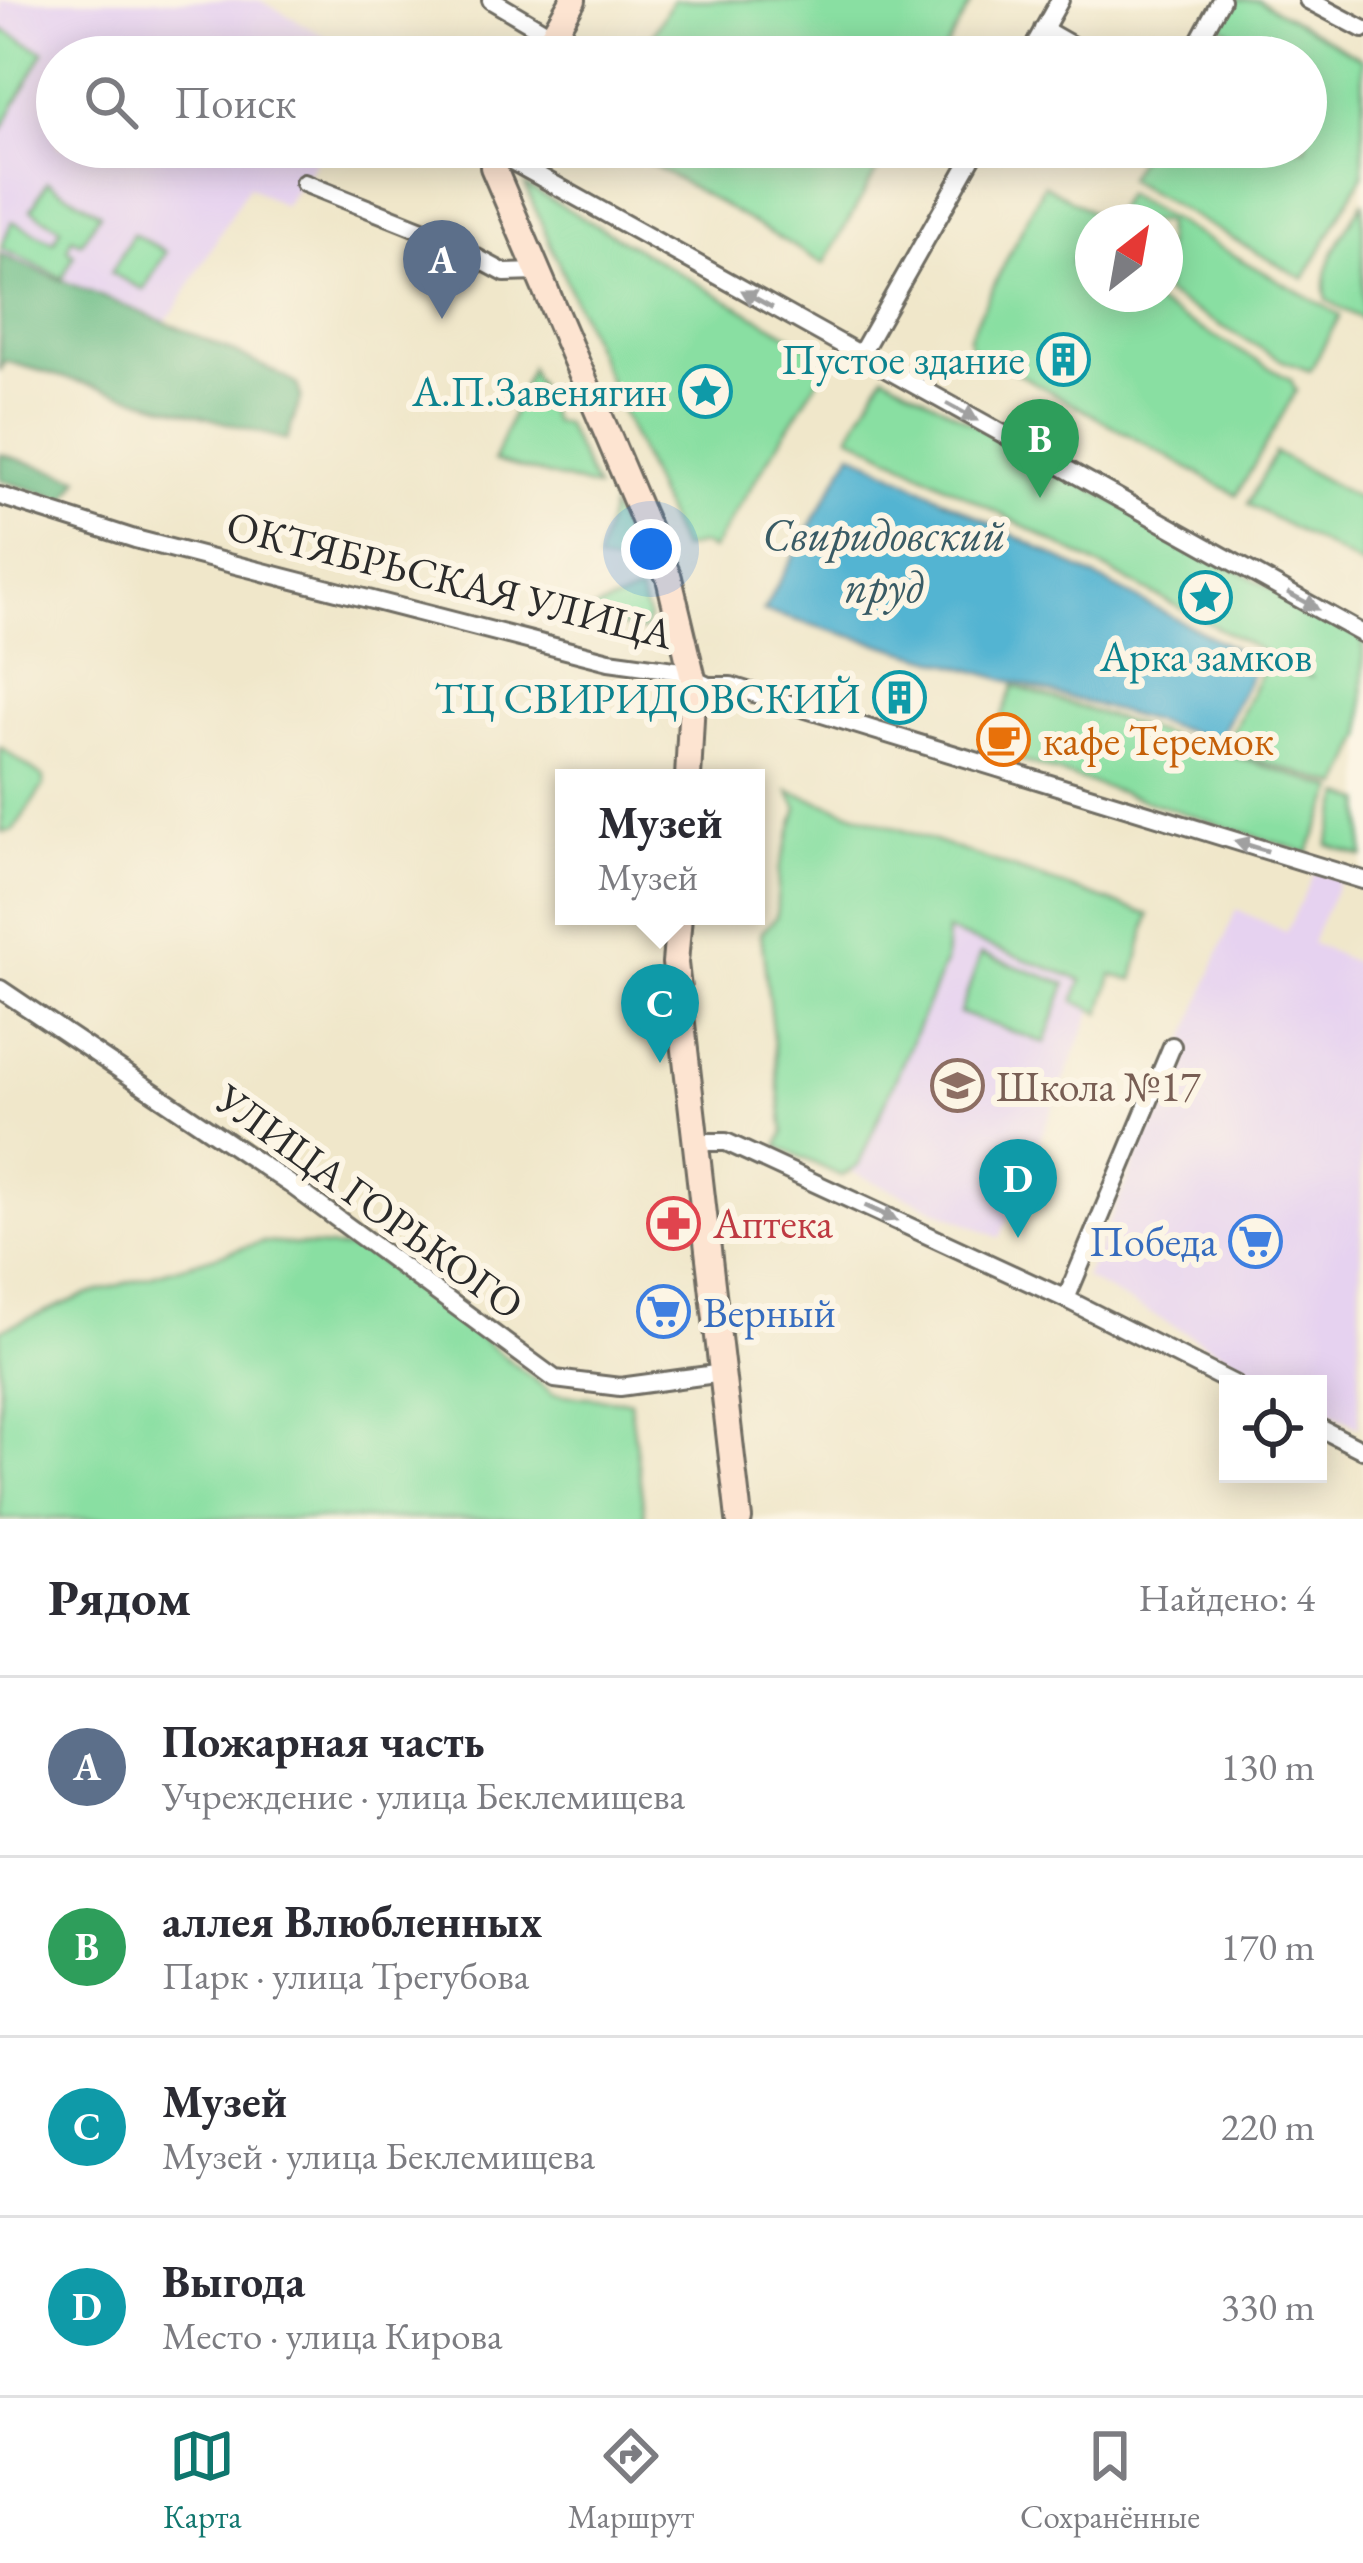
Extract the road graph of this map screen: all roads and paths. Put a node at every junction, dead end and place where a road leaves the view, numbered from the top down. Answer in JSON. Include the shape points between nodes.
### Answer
{"nodes":[{"id":1,"x":491,"y":0,"type":"edge"},
{"id":2,"x":573,"y":0,"type":"edge"},
{"id":3,"x":1060,"y":0,"type":"edge"},
{"id":4,"x":1221,"y":0,"type":"edge"},
{"id":5,"x":1308,"y":0,"type":"edge"},
{"id":6,"x":1043,"y":29,"type":"junction"},
{"id":7,"x":1363,"y":29,"type":"edge"},
{"id":8,"x":533,"y":36,"type":"edge"},
{"id":9,"x":552,"y":36,"type":"edge"},
{"id":10,"x":1039,"y":36,"type":"edge"},
{"id":11,"x":1055,"y":36,"type":"edge"},
{"id":12,"x":1201,"y":36,"type":"edge"},
{"id":13,"x":493,"y":168,"type":"edge"},
{"id":14,"x":528,"y":168,"type":"edge"},
{"id":15,"x":966,"y":168,"type":"edge"},
{"id":16,"x":304,"y":183,"type":"dead end"},
{"id":17,"x":538,"y":272,"type":"junction"},
{"id":18,"x":859,"y":356,"type":"junction"},
{"id":19,"x":0,"y":496,"type":"edge"},
{"id":20,"x":1363,"y":634,"type":"edge"},
{"id":21,"x":693,"y":679,"type":"junction"},
{"id":22,"x":688,"y":769,"type":"edge"},
{"id":23,"x":1363,"y":880,"type":"edge"},
{"id":24,"x":678,"y":925,"type":"edge"},
{"id":25,"x":0,"y":989,"type":"edge"},
{"id":26,"x":1172,"y":1046,"type":"dead end"},
{"id":27,"x":695,"y":1142,"type":"junction"},
{"id":28,"x":1066,"y":1299,"type":"junction"},
{"id":29,"x":723,"y":1373,"type":"junction"},
{"id":30,"x":1219,"y":1376,"type":"edge"},
{"id":31,"x":1327,"y":1432,"type":"edge"},
{"id":32,"x":1363,"y":1450,"type":"edge"},
{"id":33,"x":739,"y":1519,"type":"edge"}],
"edges":[{"from":1,"to":8,"type":"street"},
{"from":2,"to":9,"type":"main road"},
{"from":3,"to":6,"type":"street"},
{"from":4,"to":12,"type":"street"},
{"from":5,"to":7,"type":"street"},
{"from":6,"to":10,"type":"street"},
{"from":6,"to":11,"type":"street"},
{"from":13,"to":17,"type":"main road"},
{"from":18,"to":14,"type":"street","one_way":true},
{"from":15,"to":18,"type":"street"},
{"from":16,"to":17,"type":"street","via":[[505,272]]},
{"from":17,"to":21,"type":"main road","via":[[669,578]]},
{"from":18,"to":20,"type":"street","one_way":true},
{"from":19,"to":21,"type":"street","name":"ОКТЯБРЬСКАЯ УЛИЦА","via":[[135,539]]},
{"from":21,"to":22,"type":"main road"},
{"from":23,"to":21,"type":"street","name":"ОКТЯБРЬСКАЯ УЛИЦА","one_way":true},
{"from":24,"to":27,"type":"main road","via":[[675,963]]},
{"from":25,"to":29,"type":"street","name":"УЛИЦА ГОРЬКОГО","via":[[290,1184],[556,1378],[620,1387]]},
{"from":26,"to":28,"type":"street"},
{"from":27,"to":28,"type":"street","one_way":true,"via":[[726,1142]]},
{"from":27,"to":29,"type":"main road"},
{"from":28,"to":30,"type":"street"},
{"from":29,"to":33,"type":"main road"},
{"from":31,"to":32,"type":"street"}]}
